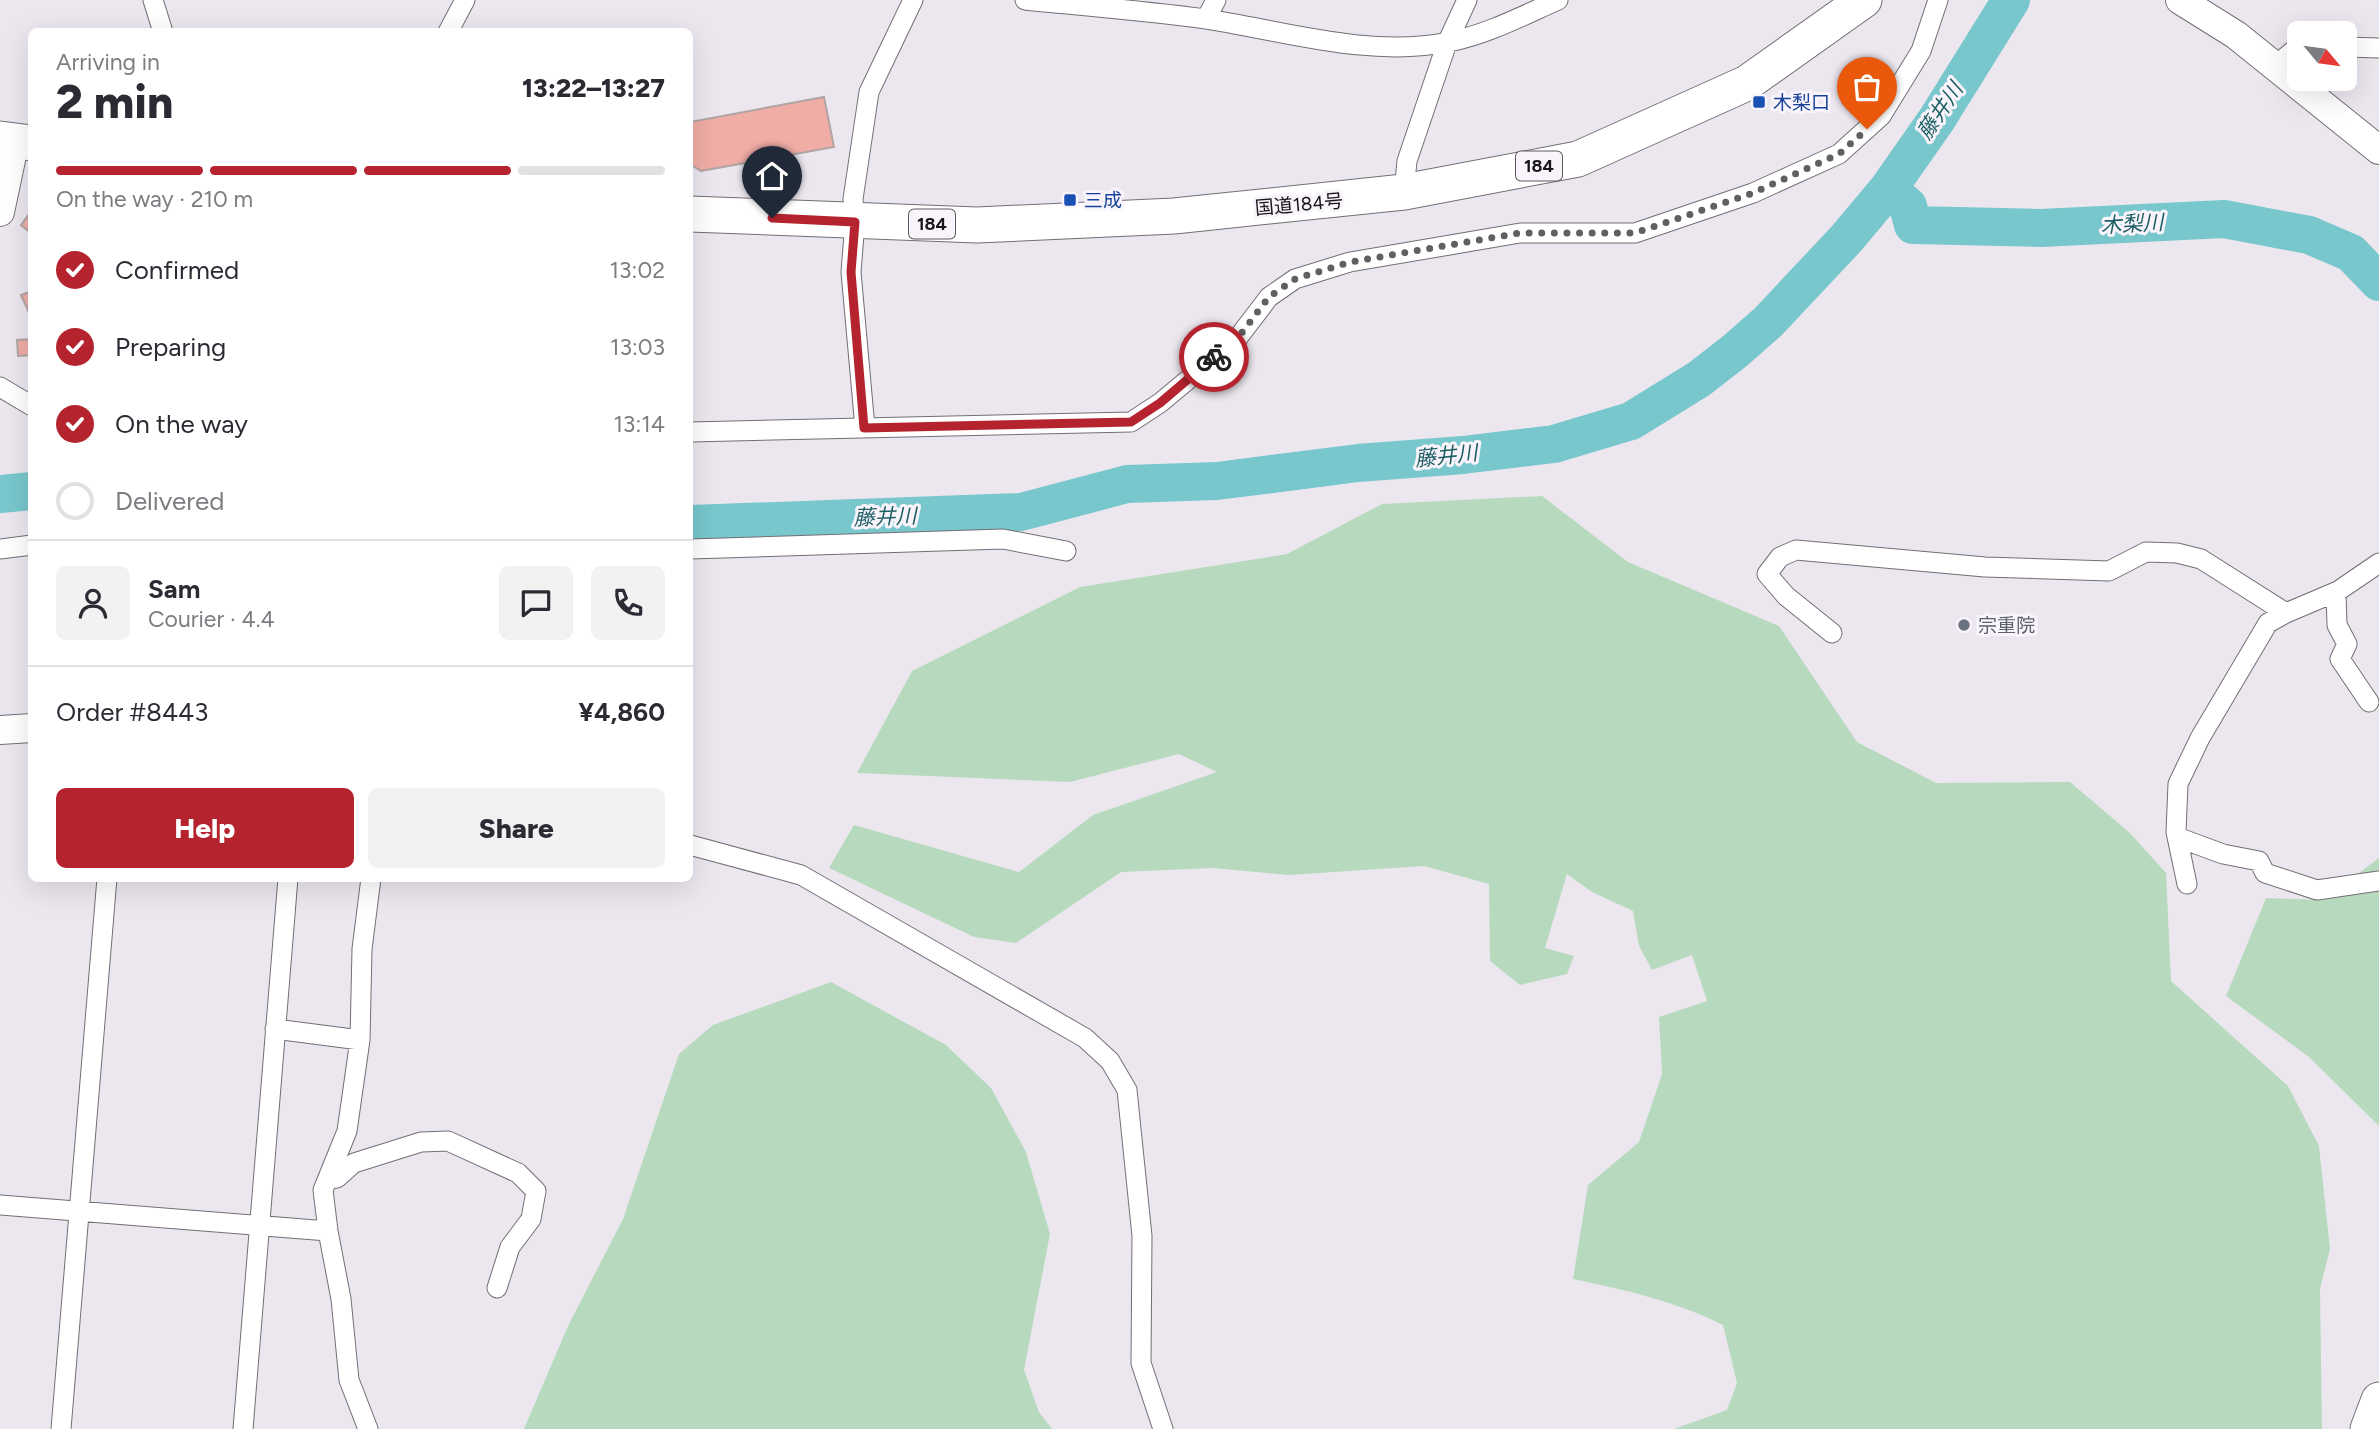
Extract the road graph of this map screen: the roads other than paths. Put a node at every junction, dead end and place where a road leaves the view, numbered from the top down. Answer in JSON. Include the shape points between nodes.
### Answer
{"nodes":[{"id":1,"x":153,"y":0,"type":"edge"},
{"id":2,"x":465,"y":0,"type":"edge"},
{"id":3,"x":913,"y":0,"type":"edge"},
{"id":4,"x":1025,"y":0,"type":"edge"},
{"id":5,"x":1216,"y":0,"type":"edge"},
{"id":6,"x":1467,"y":0,"type":"edge"},
{"id":7,"x":1558,"y":0,"type":"edge"},
{"id":8,"x":1864,"y":0,"type":"edge"},
{"id":9,"x":1938,"y":0,"type":"edge"},
{"id":10,"x":2195,"y":4,"type":"edge"},
{"id":11,"x":1206,"y":19,"type":"junction"},
{"id":12,"x":162,"y":28,"type":"edge"},
{"id":13,"x":450,"y":28,"type":"edge"},
{"id":14,"x":1447,"y":43,"type":"junction"},
{"id":15,"x":2357,"y":47,"type":"edge"},
{"id":16,"x":2379,"y":48,"type":"edge"},
{"id":17,"x":2287,"y":56,"type":"edge"},
{"id":18,"x":2275,"y":66,"type":"junction"},
{"id":19,"x":15,"y":141,"type":"edge"},
{"id":20,"x":2379,"y":150,"type":"edge"},
{"id":21,"x":1404,"y":192,"type":"junction"},
{"id":22,"x":0,"y":212,"type":"edge"},
{"id":23,"x":693,"y":214,"type":"edge"},
{"id":24,"x":855,"y":222,"type":"junction"},
{"id":25,"x":28,"y":387,"type":"edge"},
{"id":26,"x":6,"y":390,"type":"edge"},
{"id":27,"x":28,"y":404,"type":"edge"},
{"id":28,"x":864,"y":428,"type":"junction"},
{"id":29,"x":693,"y":432,"type":"edge"},
{"id":30,"x":28,"y":546,"type":"edge"},
{"id":31,"x":0,"y":549,"type":"edge"},
{"id":32,"x":693,"y":549,"type":"edge"},
{"id":33,"x":1066,"y":551,"type":"dead end"},
{"id":34,"x":2379,"y":563,"type":"edge"},
{"id":35,"x":2336,"y":592,"type":"junction"},
{"id":36,"x":2286,"y":613,"type":"junction"},
{"id":37,"x":1832,"y":633,"type":"dead end"},
{"id":38,"x":2369,"y":702,"type":"dead end"},
{"id":39,"x":28,"y":728,"type":"edge"},
{"id":40,"x":0,"y":730,"type":"edge"},
{"id":41,"x":2177,"y":837,"type":"junction"},
{"id":42,"x":693,"y":846,"type":"edge"},
{"id":43,"x":2379,"y":881,"type":"edge"},
{"id":44,"x":107,"y":882,"type":"edge"},
{"id":45,"x":288,"y":882,"type":"edge"},
{"id":46,"x":370,"y":882,"type":"edge"},
{"id":47,"x":2187,"y":884,"type":"dead end"},
{"id":48,"x":275,"y":1029,"type":"junction"},
{"id":49,"x":360,"y":1040,"type":"junction"},
{"id":50,"x":328,"y":1179,"type":"junction"},
{"id":51,"x":0,"y":1205,"type":"edge"},
{"id":52,"x":78,"y":1212,"type":"junction"},
{"id":53,"x":260,"y":1227,"type":"junction"},
{"id":54,"x":328,"y":1231,"type":"junction"},
{"id":55,"x":498,"y":1288,"type":"dead end"},
{"id":56,"x":2379,"y":1400,"type":"edge"},
{"id":57,"x":61,"y":1429,"type":"edge"},
{"id":58,"x":243,"y":1429,"type":"edge"},
{"id":59,"x":368,"y":1429,"type":"edge"},
{"id":60,"x":1163,"y":1429,"type":"edge"},
{"id":61,"x":2368,"y":1429,"type":"edge"}],
"edges":[{"from":1,"to":12,"type":"street"},
{"from":2,"to":13,"type":"street"},
{"from":3,"to":24,"type":"street","via":[[869,92],[853,200]]},
{"from":4,"to":11,"type":"street"},
{"from":5,"to":11,"type":"street"},
{"from":6,"to":14,"type":"street"},
{"from":7,"to":14,"type":"street","via":[[1484,33]]},
{"from":8,"to":21,"type":"highway","name":"国道184号","number":"184","via":[[1747,83],[1578,159]]},
{"from":9,"to":28,"type":"street","via":[[1921,51],[1881,116],[1839,154],[1753,193],[1635,233],[1520,233],[1350,262],[1295,279],[1269,297],[1237,339],[1131,422]]},
{"from":10,"to":18,"type":"main road"},
{"from":11,"to":14,"type":"street","via":[[1389,47]]},
{"from":14,"to":21,"type":"street","via":[[1407,161]]},
{"from":15,"to":16,"type":"street"},
{"from":17,"to":18,"type":"street"},
{"from":18,"to":20,"type":"main road"},
{"from":19,"to":22,"type":"main road"},
{"from":21,"to":24,"type":"highway","name":"国道184号","number":"184","via":[[1174,216],[977,225]]},
{"from":23,"to":24,"type":"highway","name":"国道184号","number":"184"},
{"from":24,"to":28,"type":"street","via":[[851,272]]},
{"from":25,"to":26,"type":"street"},
{"from":26,"to":27,"type":"street"},
{"from":28,"to":29,"type":"street"},
{"from":30,"to":31,"type":"street"},
{"from":32,"to":33,"type":"street","via":[[1003,538]]},
{"from":34,"to":35,"type":"street"},
{"from":35,"to":36,"type":"street"},
{"from":35,"to":38,"type":"street","via":[[2337,625],[2347,643],[2340,660]]},
{"from":36,"to":37,"type":"street","via":[[2201,559],[2177,553],[2146,552],[2109,571],[1985,567],[1796,550],[1780,557],[1767,574],[1786,596]]},
{"from":36,"to":41,"type":"street","via":[[2269,623],[2200,738],[2178,784]]},
{"from":39,"to":40,"type":"main road"},
{"from":41,"to":43,"type":"street","via":[[2259,861],[2265,873],[2317,890]]},
{"from":41,"to":47,"type":"street"},
{"from":42,"to":60,"type":"street","via":[[801,875],[1084,1038],[1110,1061],[1127,1090],[1142,1236],[1141,1363]]},
{"from":44,"to":52,"type":"street"},
{"from":45,"to":48,"type":"street"},
{"from":46,"to":49,"type":"street","via":[[362,949]]},
{"from":48,"to":49,"type":"street"},
{"from":48,"to":53,"type":"street"},
{"from":49,"to":50,"type":"street","via":[[347,1131]]},
{"from":50,"to":54,"type":"street","via":[[323,1190]]},
{"from":50,"to":55,"type":"street","via":[[337,1178],[354,1163],[421,1142],[448,1141],[518,1173],[536,1191],[531,1219],[510,1247]]},
{"from":51,"to":52,"type":"street"},
{"from":52,"to":53,"type":"street"},
{"from":52,"to":57,"type":"street"},
{"from":53,"to":54,"type":"street"},
{"from":53,"to":58,"type":"street"},
{"from":54,"to":59,"type":"street","via":[[349,1380]]},
{"from":56,"to":61,"type":"highway"}]}
